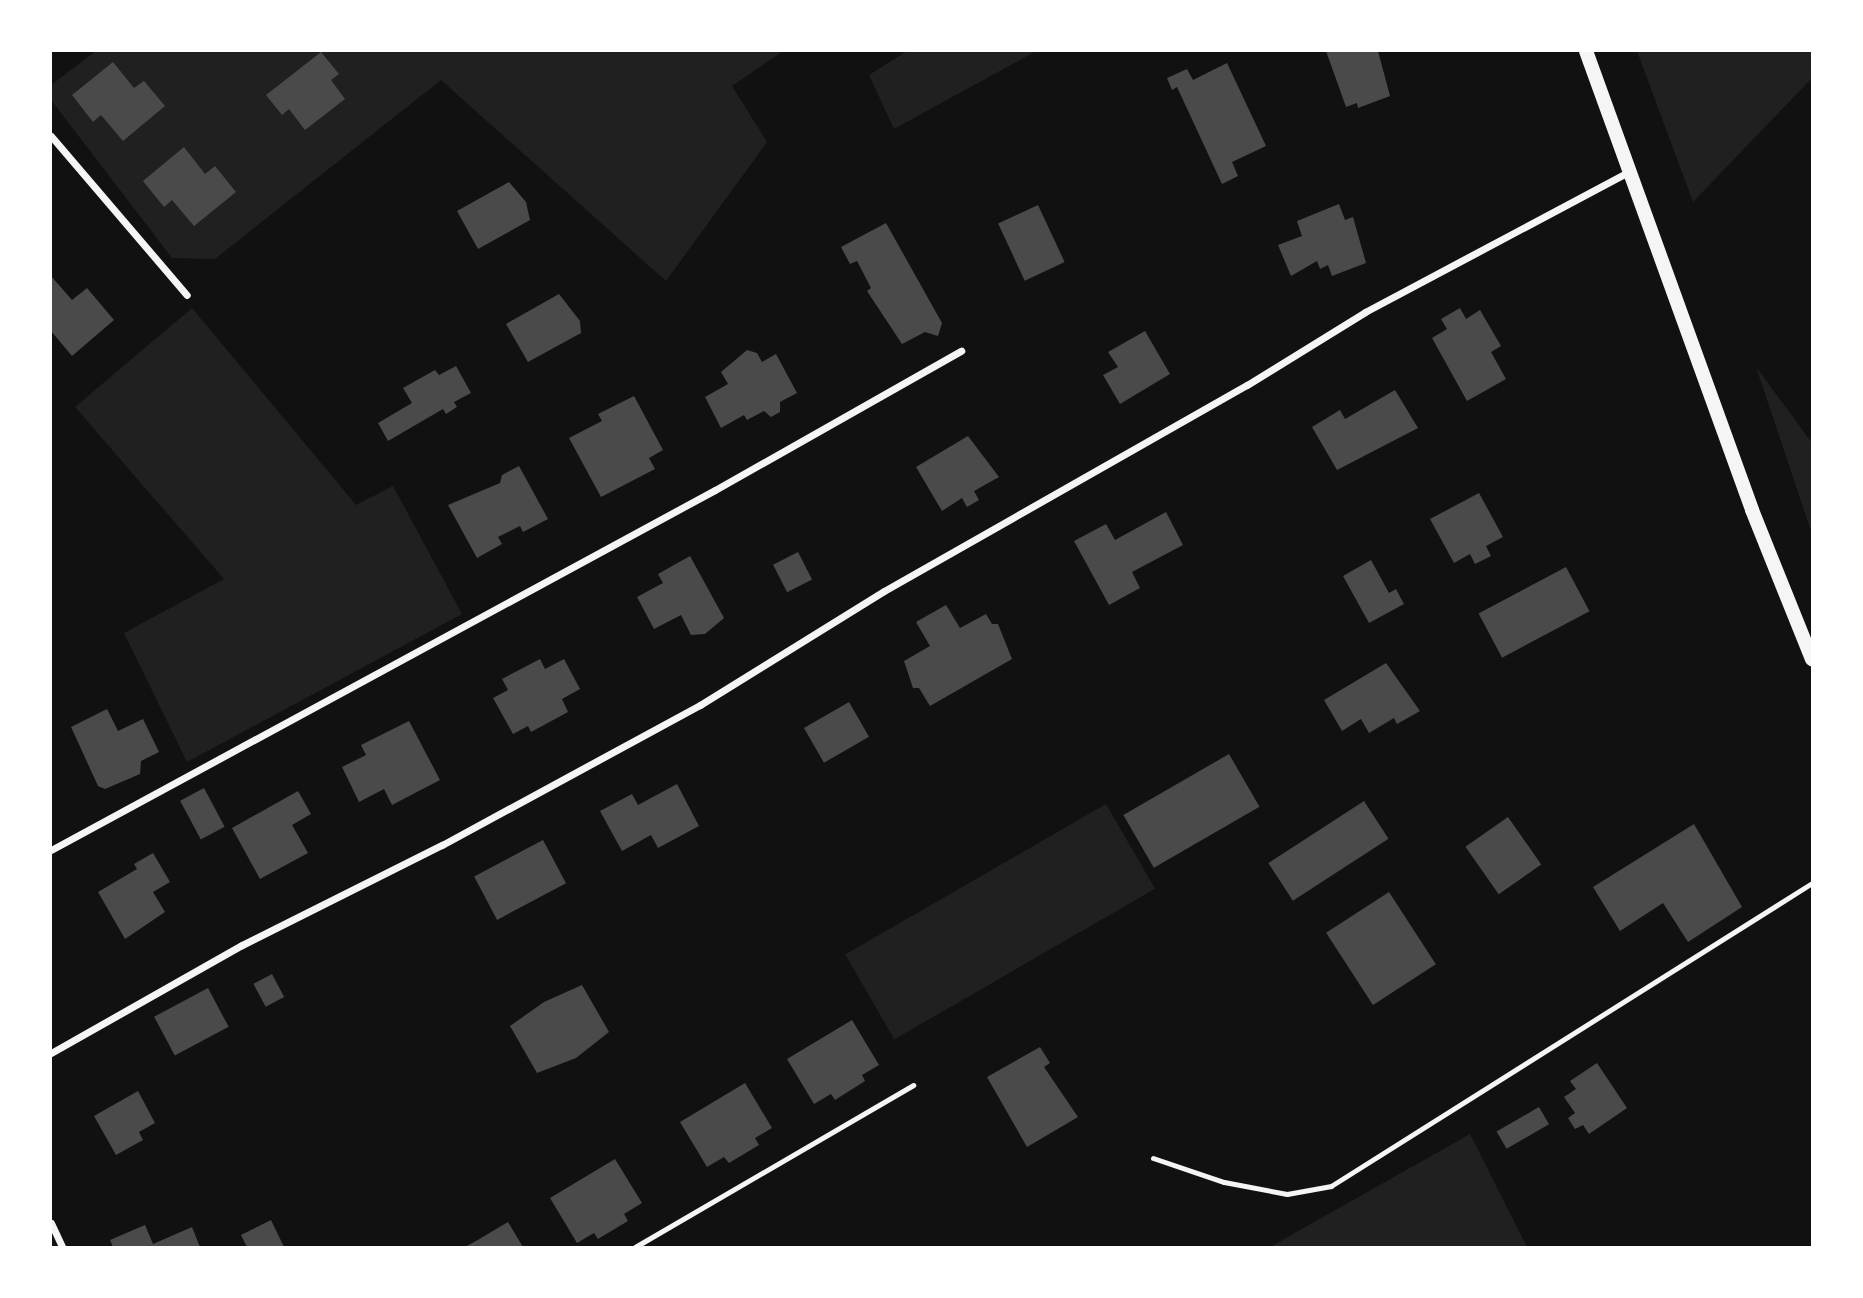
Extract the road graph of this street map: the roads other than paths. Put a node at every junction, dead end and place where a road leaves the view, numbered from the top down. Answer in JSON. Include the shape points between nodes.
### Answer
{"nodes":[{"id":1,"x":1586,"y":51,"type":"edge"},
{"id":2,"x":51,"y":136,"type":"edge"},
{"id":3,"x":1631,"y":170,"type":"junction"},
{"id":4,"x":187,"y":295,"type":"dead end"},
{"id":5,"x":961,"y":351,"type":"dead end"},
{"id":6,"x":1812,"y":659,"type":"edge"},
{"id":7,"x":51,"y":850,"type":"edge"},
{"id":8,"x":1812,"y":883,"type":"edge"},
{"id":9,"x":51,"y":1053,"type":"edge"},
{"id":10,"x":913,"y":1086,"type":"dead end"},
{"id":11,"x":1153,"y":1157,"type":"dead end"},
{"id":12,"x":51,"y":1223,"type":"edge"},
{"id":13,"x":61,"y":1247,"type":"edge"},
{"id":14,"x":635,"y":1247,"type":"edge"}],
"edges":[{"from":1,"to":3,"type":"main road"},
{"from":2,"to":4,"type":"street"},
{"from":3,"to":6,"type":"main road","via":[[1749,502]]},
{"from":3,"to":9,"type":"street","via":[[1365,312],[1247,385],[884,591],[700,705],[442,845],[242,945]]},
{"from":5,"to":7,"type":"street","via":[[715,490]]},
{"from":8,"to":11,"type":"lane","via":[[1331,1186],[1287,1194],[1224,1182]]},
{"from":10,"to":14,"type":"lane"},
{"from":12,"to":13,"type":"street"}]}
